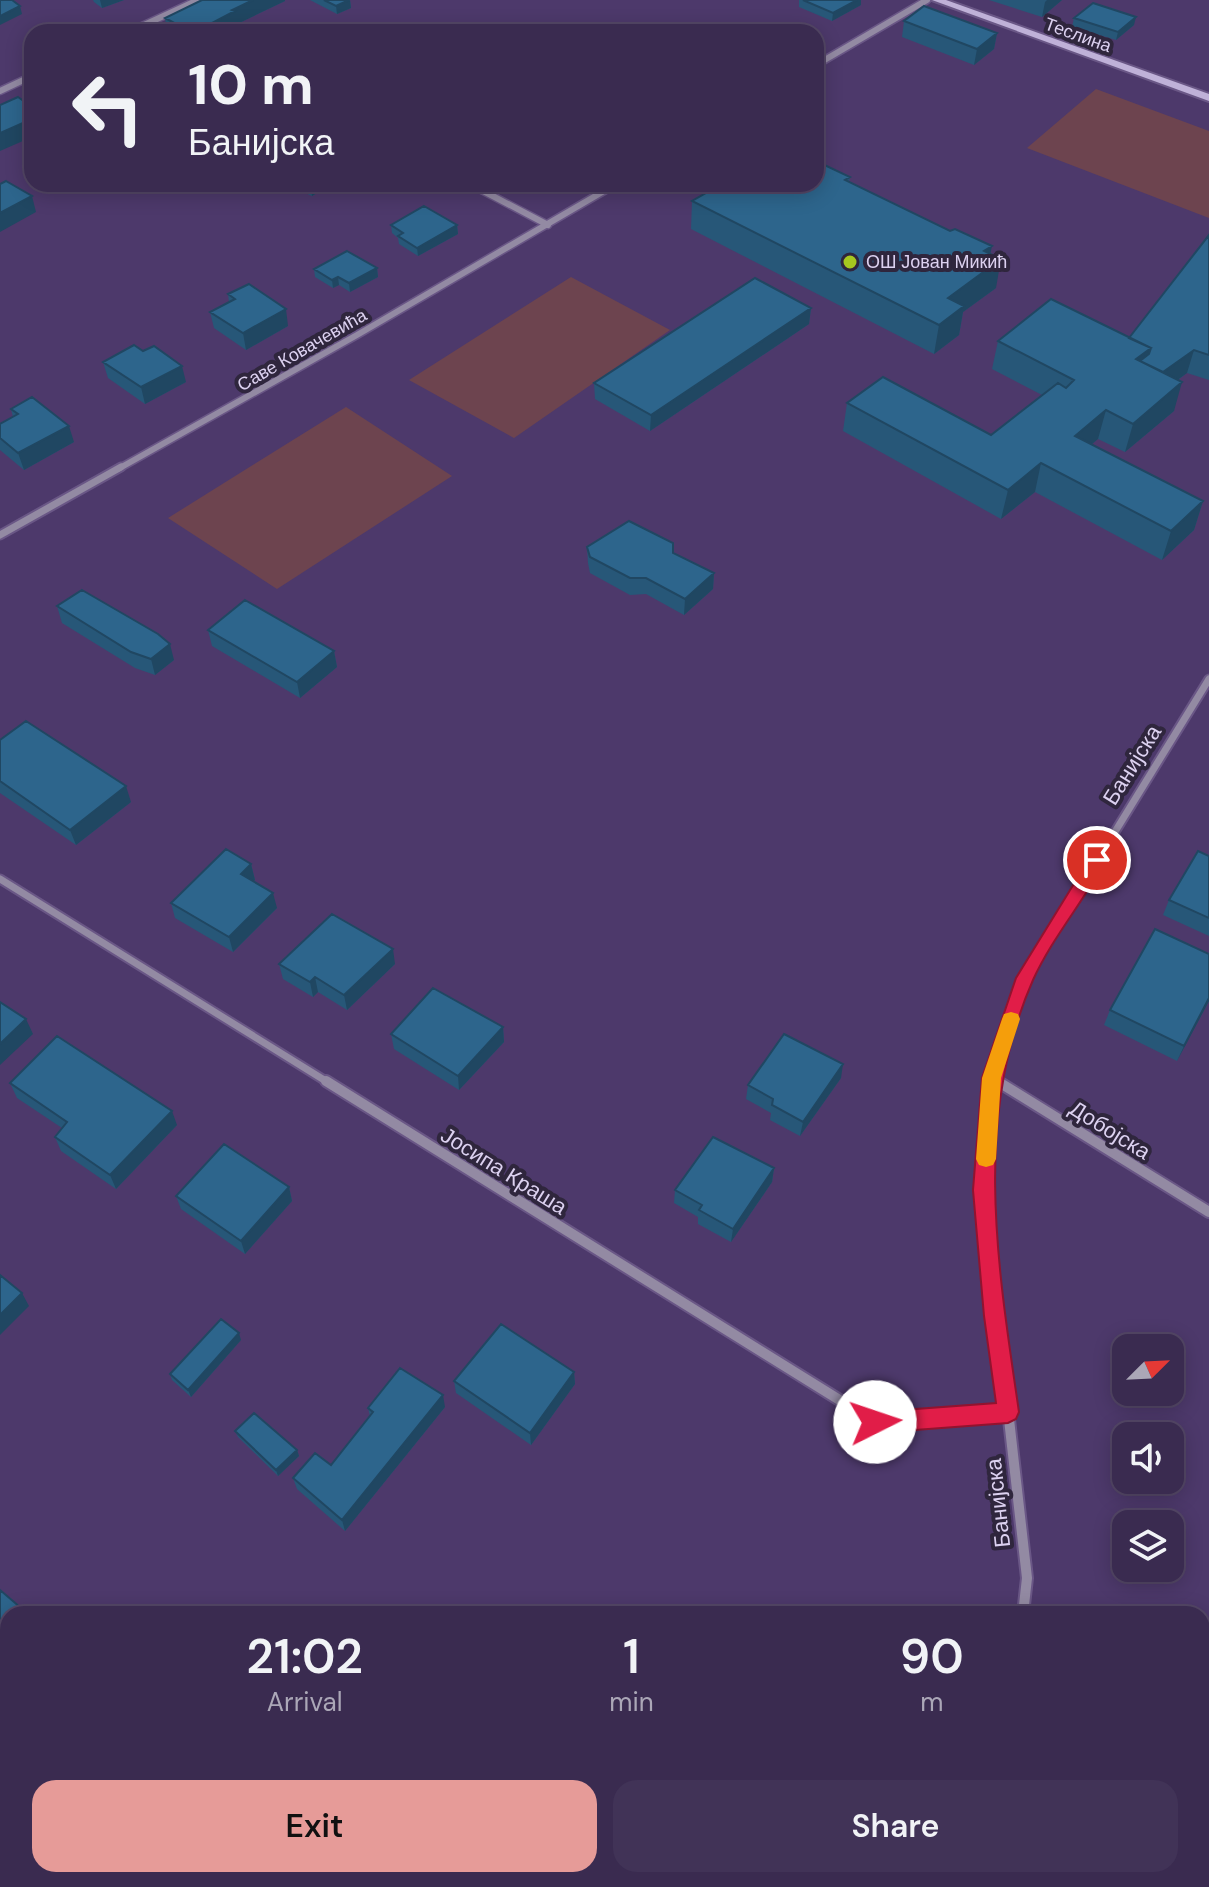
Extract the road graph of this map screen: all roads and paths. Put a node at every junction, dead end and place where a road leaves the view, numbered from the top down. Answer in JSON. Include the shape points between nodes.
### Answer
{"nodes":[{"id":1,"x":198,"y":0,"type":"edge"},
{"id":2,"x":927,"y":0,"type":"edge"},
{"id":3,"x":937,"y":0,"type":"edge"},
{"id":4,"x":146,"y":24,"type":"edge"},
{"id":5,"x":824,"y":60,"type":"edge"},
{"id":6,"x":24,"y":80,"type":"edge"},
{"id":7,"x":0,"y":91,"type":"edge"},
{"id":8,"x":1209,"y":98,"type":"edge"},
{"id":9,"x":485,"y":192,"type":"edge"},
{"id":10,"x":603,"y":192,"type":"edge"},
{"id":11,"x":548,"y":225,"type":"junction"},
{"id":12,"x":0,"y":535,"type":"edge"},
{"id":13,"x":1209,"y":679,"type":"edge"},
{"id":14,"x":0,"y":879,"type":"edge"},
{"id":15,"x":992,"y":1078,"type":"junction"},
{"id":16,"x":1209,"y":1212,"type":"edge"},
{"id":17,"x":1008,"y":1412,"type":"junction"},
{"id":18,"x":1024,"y":1606,"type":"edge"}],
"edges":[{"from":1,"to":4,"type":"street"},
{"from":2,"to":5,"type":"street"},
{"from":3,"to":8,"type":"street","name":"Теслина"},
{"from":6,"to":7,"type":"street"},
{"from":9,"to":11,"type":"street"},
{"from":10,"to":11,"type":"street","name":"Саве Ковачевића"},
{"from":11,"to":12,"type":"street","name":"Саве Ковачевића"},
{"from":13,"to":15,"type":"street","name":"Банијска","via":[[1025,978]]},
{"from":14,"to":17,"type":"street","name":"Јосипа Краша","via":[[875,1422]]},
{"from":15,"to":16,"type":"street","name":"Добојска"},
{"from":15,"to":17,"type":"street","name":"Банијска","via":[[983,1190]]},
{"from":17,"to":18,"type":"street","name":"Банијска","via":[[1027,1578]]}]}
